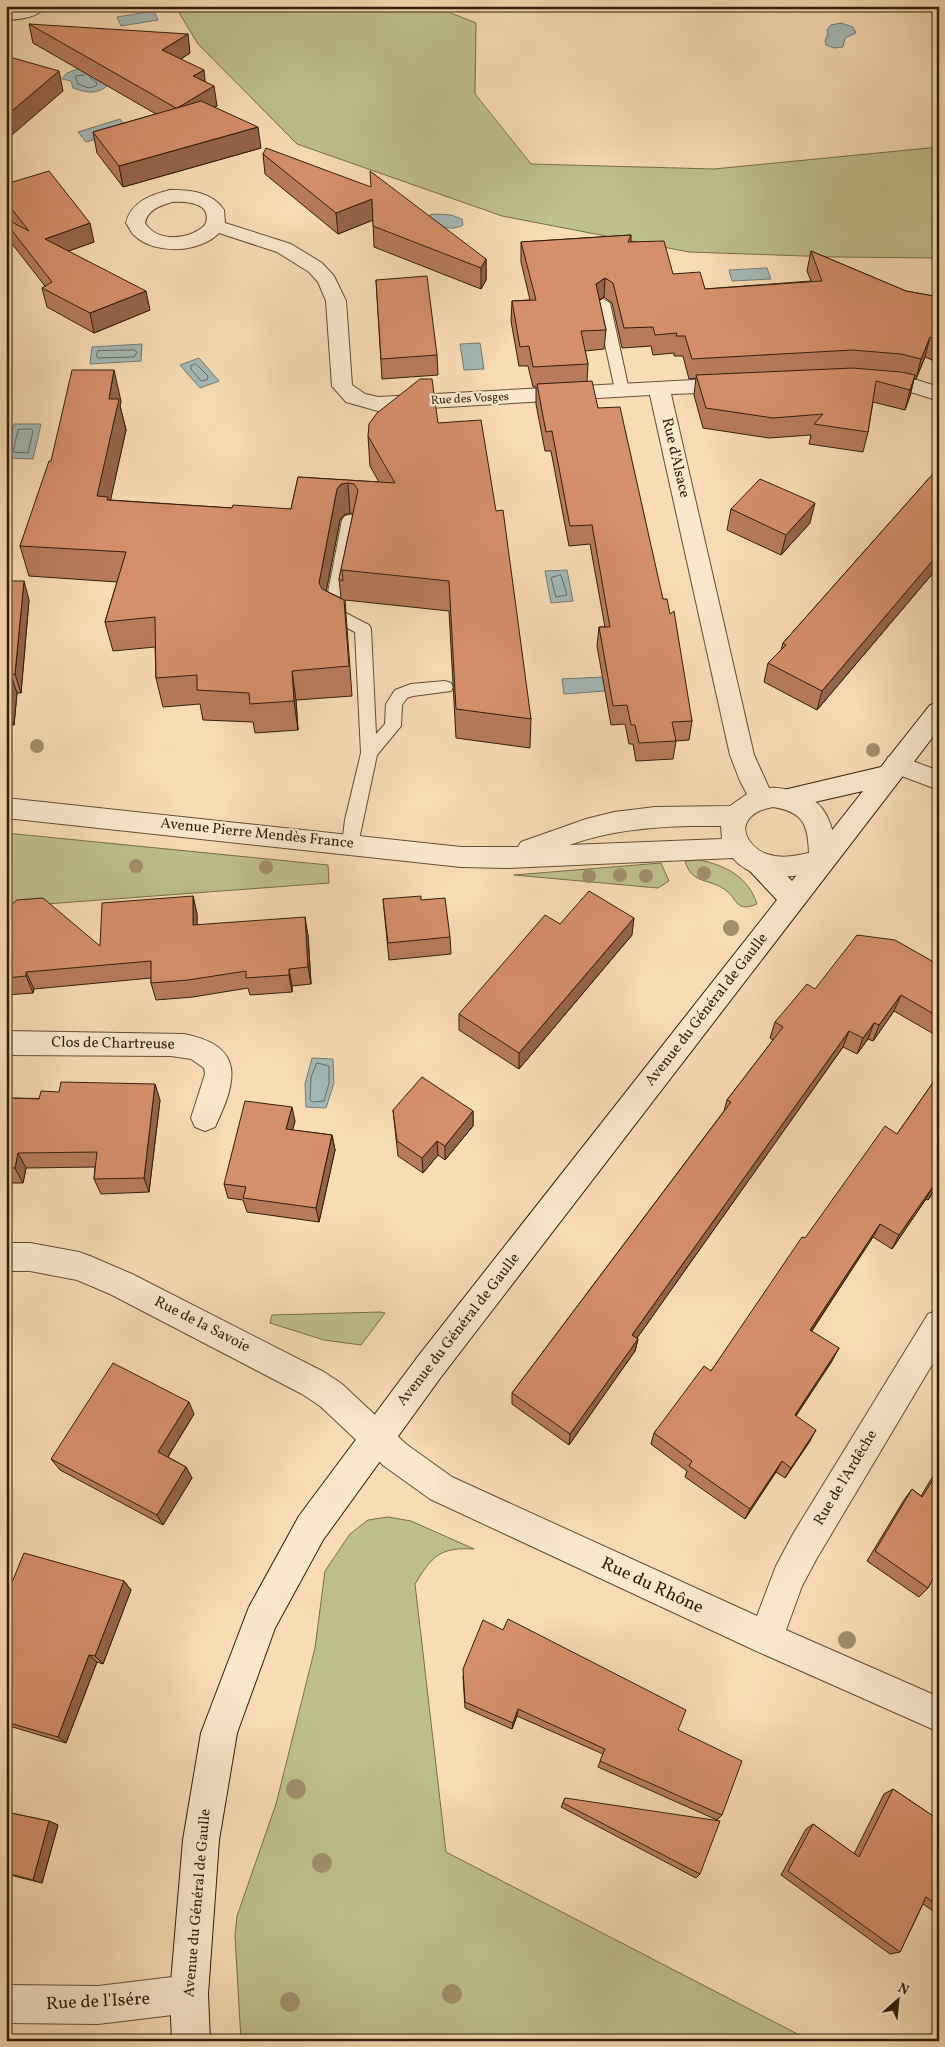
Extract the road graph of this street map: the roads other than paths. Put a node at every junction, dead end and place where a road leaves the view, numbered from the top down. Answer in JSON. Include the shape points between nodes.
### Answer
{"nodes":[{"id":1,"x":39,"y":6,"type":"edge"},
{"id":2,"x":6,"y":15,"type":"edge"},
{"id":3,"x":215,"y":226,"type":"dead end"},
{"id":4,"x":602,"y":303,"type":"edge"},
{"id":5,"x":856,"y":379,"type":"edge"},
{"id":6,"x":748,"y":384,"type":"edge"},
{"id":7,"x":659,"y":388,"type":"junction"},
{"id":8,"x":622,"y":390,"type":"junction"},
{"id":9,"x":939,"y":394,"type":"edge"},
{"id":10,"x":350,"y":520,"type":"edge"},
{"id":11,"x":445,"y":687,"type":"dead end"},
{"id":12,"x":939,"y":711,"type":"edge"},
{"id":13,"x":369,"y":754,"type":"junction"},
{"id":14,"x":893,"y":770,"type":"junction"},
{"id":15,"x":939,"y":781,"type":"edge"},
{"id":16,"x":773,"y":799,"type":"junction"},
{"id":17,"x":6,"y":808,"type":"edge"},
{"id":18,"x":736,"y":816,"type":"junction"},
{"id":19,"x":351,"y":844,"type":"junction"},
{"id":20,"x":748,"y":855,"type":"junction"},
{"id":21,"x":507,"y":858,"type":"junction"},
{"id":22,"x":822,"y":860,"type":"junction"},
{"id":23,"x":792,"y":899,"type":"junction"},
{"id":24,"x":6,"y":1043,"type":"edge"},
{"id":25,"x":205,"y":1118,"type":"dead end"},
{"id":26,"x":6,"y":1257,"type":"edge"},
{"id":27,"x":939,"y":1324,"type":"edge"},
{"id":28,"x":377,"y":1438,"type":"junction"},
{"id":29,"x":766,"y":1638,"type":"junction"},
{"id":30,"x":939,"y":1715,"type":"edge"},
{"id":31,"x":189,"y":1994,"type":"junction"},
{"id":32,"x":6,"y":2004,"type":"edge"},
{"id":33,"x":191,"y":2041,"type":"edge"}],
"edges":[{"from":1,"to":2,"type":"street","via":[[24,14]]},
{"from":3,"to":8,"type":"street","name":"Rue des Vosges","via":[[246,234],[289,252],[318,269],[327,279],[335,296],[342,386],[352,397],[378,404]]},
{"from":4,"to":8,"type":"lane"},
{"from":5,"to":9,"type":"street","via":[[896,383]]},
{"from":6,"to":7,"type":"street"},
{"from":7,"to":8,"type":"street","name":"Rue des Vosges"},
{"from":7,"to":16,"type":"street","name":"Rue d'Alsace","via":[[742,755],[752,781]]},
{"from":10,"to":13,"type":"lane","via":[[332,613],[363,628]]},
{"from":11,"to":13,"type":"lane","via":[[401,694],[394,704],[393,726]]},
{"from":12,"to":14,"type":"street","name":"Avenue du Général de Gaulle"},
{"from":13,"to":19,"type":"lane"},
{"from":14,"to":15,"type":"street"},
{"from":14,"to":16,"type":"street"},
{"from":14,"to":22,"type":"street","name":"Avenue du Général de Gaulle"},
{"from":16,"to":18,"type":"street","via":[[751,802]]},
{"from":16,"to":22,"type":"street","via":[[798,804],[810,812],[822,834]]},
{"from":17,"to":19,"type":"street","name":"Avenue Pierre Mendès France"},
{"from":18,"to":20,"type":"street","via":[[732,832]]},
{"from":18,"to":21,"type":"street","name":"Avenue Pierre Mendès France","via":[[623,820],[579,831]]},
{"from":19,"to":21,"type":"street","name":"Avenue Pierre Mendès France","via":[[461,857]]},
{"from":20,"to":21,"type":"street","name":"Avenue Pierre Mendès France"},
{"from":20,"to":22,"type":"street","via":[[777,867]]},
{"from":20,"to":23,"type":"street"},
{"from":22,"to":23,"type":"street","name":"Avenue du Général de Gaulle"},
{"from":23,"to":28,"type":"street","name":"Avenue du Général de Gaulle"},
{"from":24,"to":25,"type":"street","name":"Clos de Chartreuse","via":[[172,1044],[203,1050],[217,1063],[219,1074]]},
{"from":26,"to":28,"type":"street","name":"Rue de la Savoie","via":[[30,1257],[79,1266],[121,1284],[314,1382]]},
{"from":27,"to":29,"type":"street","name":"Rue de l'Ardêche","via":[[805,1546],[788,1578]]},
{"from":28,"to":29,"type":"street","name":"Rue du Rhône","via":[[441,1488]]},
{"from":28,"to":31,"type":"street","name":"Avenue du Général de Gaulle","via":[[311,1528],[261,1618],[219,1733],[201,1840]]},
{"from":29,"to":30,"type":"street","name":"Rue du Rhône"},
{"from":31,"to":32,"type":"street","name":"Rue de l'Isére","via":[[152,2001],[60,2006]]},
{"from":31,"to":33,"type":"street","name":"Avenue du Général de Gaulle"}]}
